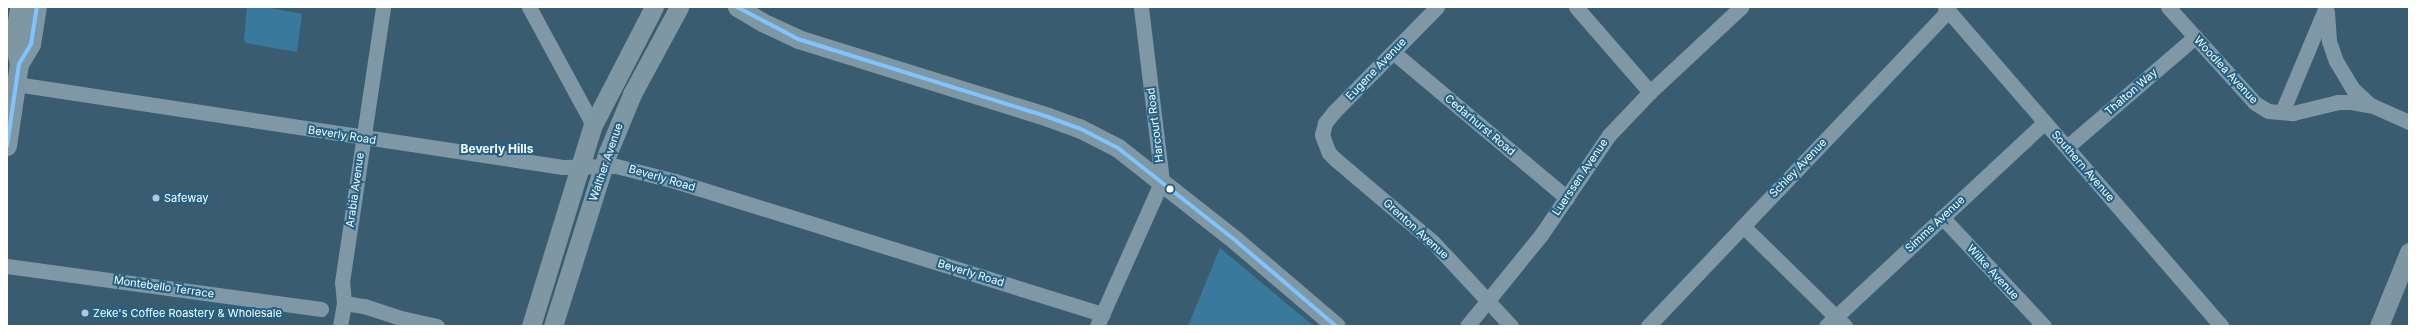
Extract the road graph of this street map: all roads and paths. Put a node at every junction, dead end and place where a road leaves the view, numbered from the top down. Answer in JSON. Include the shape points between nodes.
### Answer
{"nodes":[{"id":1,"x":19,"y":7,"type":"edge"},
{"id":2,"x":37,"y":7,"type":"edge"},
{"id":3,"x":383,"y":7,"type":"edge"},
{"id":4,"x":529,"y":7,"type":"edge"},
{"id":5,"x":654,"y":7,"type":"edge"},
{"id":6,"x":679,"y":7,"type":"edge"},
{"id":7,"x":737,"y":7,"type":"edge"},
{"id":8,"x":1141,"y":7,"type":"edge"},
{"id":9,"x":1437,"y":7,"type":"edge"},
{"id":10,"x":1576,"y":7,"type":"edge"},
{"id":11,"x":1741,"y":7,"type":"edge"},
{"id":12,"x":2168,"y":7,"type":"edge"},
{"id":13,"x":2326,"y":7,"type":"edge"},
{"id":14,"x":1946,"y":9,"type":"edge"},
{"id":15,"x":2194,"y":37,"type":"junction"},
{"id":16,"x":1393,"y":52,"type":"junction"},
{"id":17,"x":19,"y":64,"type":"junction"},
{"id":18,"x":16,"y":84,"type":"junction"},
{"id":19,"x":1650,"y":92,"type":"junction"},
{"id":20,"x":2370,"y":105,"type":"junction"},
{"id":21,"x":2282,"y":112,"type":"junction"},
{"id":22,"x":2044,"y":122,"type":"junction"},
{"id":23,"x":2409,"y":122,"type":"edge"},
{"id":24,"x":592,"y":126,"type":"junction"},
{"id":25,"x":1322,"y":135,"type":"joint"},
{"id":26,"x":363,"y":138,"type":"junction"},
{"id":27,"x":7,"y":146,"type":"edge"},
{"id":28,"x":2067,"y":147,"type":"junction"},
{"id":29,"x":603,"y":166,"type":"junction"},
{"id":30,"x":581,"y":167,"type":"junction"},
{"id":31,"x":1162,"y":181,"type":"junction"},
{"id":32,"x":1567,"y":198,"type":"junction"},
{"id":33,"x":1942,"y":217,"type":"junction"},
{"id":34,"x":1742,"y":226,"type":"junction"},
{"id":35,"x":2407,"y":263,"type":"edge"},
{"id":36,"x":7,"y":266,"type":"edge"},
{"id":37,"x":1489,"y":302,"type":"junction"},
{"id":38,"x":344,"y":303,"type":"junction"},
{"id":39,"x":321,"y":308,"type":"dead end"},
{"id":40,"x":1100,"y":320,"type":"edge"},
{"id":41,"x":1836,"y":323,"type":"edge"},
{"id":42,"x":340,"y":326,"type":"edge"},
{"id":43,"x":436,"y":326,"type":"edge"},
{"id":44,"x":531,"y":326,"type":"edge"},
{"id":45,"x":553,"y":326,"type":"edge"},
{"id":46,"x":1336,"y":326,"type":"edge"},
{"id":47,"x":1467,"y":326,"type":"edge"},
{"id":48,"x":1511,"y":326,"type":"edge"},
{"id":49,"x":1648,"y":326,"type":"edge"},
{"id":50,"x":2044,"y":326,"type":"edge"},
{"id":51,"x":2221,"y":326,"type":"edge"},
{"id":52,"x":2379,"y":326,"type":"edge"}],
"edges":[{"from":1,"to":17,"type":"main road","via":[[14,40]]},
{"from":2,"to":17,"type":"main road","via":[[31,44]]},
{"from":3,"to":26,"type":"street","name":"Arabia Avenue"},
{"from":4,"to":24,"type":"street"},
{"from":5,"to":24,"type":"main road","name":"Walther Avenue"},
{"from":6,"to":29,"type":"main road","name":"Walther Avenue","via":[[632,94]]},
{"from":7,"to":31,"type":"main road","via":[[798,39],[1079,128],[1118,148]]},
{"from":8,"to":31,"type":"street","name":"Harcourt Road"},
{"from":9,"to":16,"type":"street","name":"Eugene Avenue"},
{"from":10,"to":19,"type":"street"},
{"from":11,"to":19,"type":"street","name":"Luerssen Avenue"},
{"from":12,"to":15,"type":"street","name":"Woodlea Avenue"},
{"from":13,"to":20,"type":"street","via":[[2329,41],[2336,61],[2353,89]]},
{"from":13,"to":21,"type":"street"},
{"from":14,"to":22,"type":"street","name":"Southern Avenue"},
{"from":14,"to":34,"type":"street","name":"Schley Avenue"},
{"from":15,"to":21,"type":"street","name":"Woodlea Avenue","via":[[2255,103],[2268,111]]},
{"from":15,"to":28,"type":"street","name":"Thalton Way"},
{"from":16,"to":25,"type":"street","name":"Eugene Avenue","via":[[1325,123]]},
{"from":16,"to":32,"type":"street","name":"Cedarhurst Road"},
{"from":17,"to":18,"type":"main road"},
{"from":18,"to":26,"type":"street","name":"Beverly Road"},
{"from":18,"to":27,"type":"main road"},
{"from":19,"to":32,"type":"street","name":"Luerssen Avenue","via":[[1609,135]]},
{"from":20,"to":21,"type":"street","name":"Woodlea Avenue","via":[[2338,102],[2293,113]]},
{"from":20,"to":23,"type":"street","name":"Woodlea Avenue"},
{"from":22,"to":28,"type":"street","name":"Southern Avenue"},
{"from":22,"to":33,"type":"street","name":"Simms Avenue"},
{"from":24,"to":30,"type":"main road","name":"Walther Avenue"},
{"from":25,"to":37,"type":"street","name":"Grenton Avenue","via":[[1332,156],[1413,224]]},
{"from":26,"to":30,"type":"street","name":"Beverly Road","via":[[563,167]]},
{"from":26,"to":38,"type":"street","name":"Arabia Avenue","via":[[342,282]]},
{"from":28,"to":51,"type":"street","name":"Southern Avenue"},
{"from":29,"to":30,"type":"street","name":"Beverly Road"},
{"from":29,"to":40,"type":"street","name":"Beverly Road","via":[[616,166],[676,182]]},
{"from":29,"to":45,"type":"main road","name":"Walther Avenue"},
{"from":30,"to":44,"type":"main road","name":"Walther Avenue"},
{"from":31,"to":40,"type":"street"},
{"from":31,"to":46,"type":"main road"},
{"from":32,"to":37,"type":"street","name":"Luerssen Avenue"},
{"from":33,"to":41,"type":"street","name":"Simms Avenue"},
{"from":33,"to":50,"type":"street","name":"Wilke Avenue"},
{"from":34,"to":41,"type":"street"},
{"from":34,"to":49,"type":"street","name":"Schley Avenue"},
{"from":35,"to":52,"type":"main road"},
{"from":36,"to":39,"type":"street","name":"Montebello Terrace"},
{"from":37,"to":47,"type":"street","name":"Luerssen Avenue"},
{"from":37,"to":48,"type":"street","name":"Grenton Avenue"},
{"from":38,"to":42,"type":"street","name":"Arabia Avenue"},
{"from":38,"to":43,"type":"street"}]}
